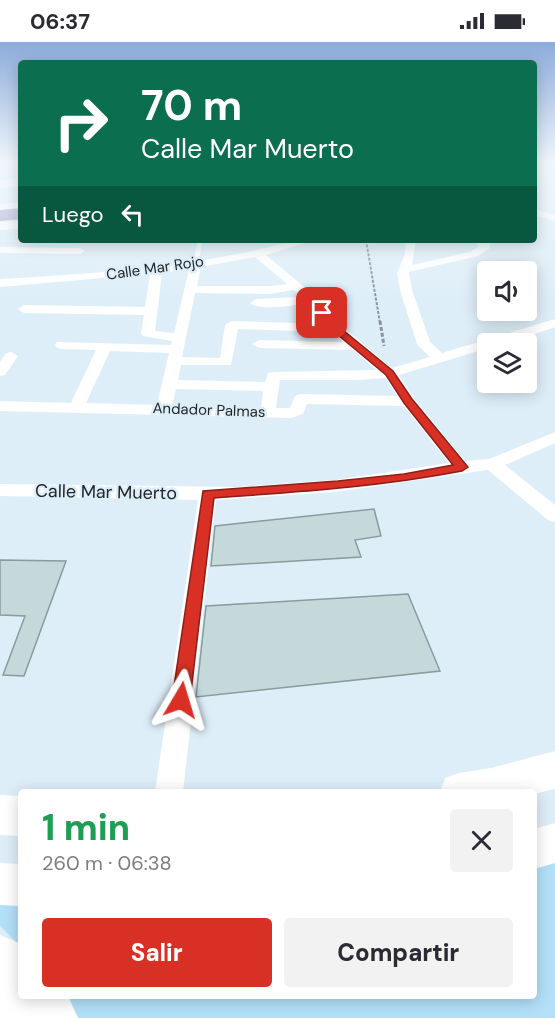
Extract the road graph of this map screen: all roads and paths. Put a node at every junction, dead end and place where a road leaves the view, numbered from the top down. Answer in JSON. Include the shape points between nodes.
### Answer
{"nodes":[{"id":1,"x":537,"y":213,"type":"edge"},
{"id":2,"x":555,"y":218,"type":"edge"},
{"id":3,"x":18,"y":225,"type":"edge"},
{"id":4,"x":0,"y":226,"type":"edge"},
{"id":5,"x":75,"y":243,"type":"edge"},
{"id":6,"x":199,"y":243,"type":"edge"},
{"id":7,"x":297,"y":243,"type":"edge"},
{"id":8,"x":367,"y":243,"type":"edge"},
{"id":9,"x":411,"y":243,"type":"edge"},
{"id":10,"x":482,"y":243,"type":"edge"},
{"id":11,"x":0,"y":250,"type":"edge"},
{"id":12,"x":34,"y":251,"type":"junction"},
{"id":13,"x":257,"y":253,"type":"junction"},
{"id":14,"x":21,"y":263,"type":"dead end"},
{"id":15,"x":89,"y":263,"type":"junction"},
{"id":16,"x":196,"y":263,"type":"junction"},
{"id":17,"x":157,"y":268,"type":"junction"},
{"id":18,"x":404,"y":270,"type":"junction"},
{"id":19,"x":0,"y":283,"type":"edge"},
{"id":20,"x":297,"y":286,"type":"junction"},
{"id":21,"x":189,"y":289,"type":"junction"},
{"id":22,"x":310,"y":298,"type":"junction"},
{"id":23,"x":232,"y":303,"type":"dead end"},
{"id":24,"x":24,"y":309,"type":"dead end"},
{"id":25,"x":150,"y":311,"type":"junction"},
{"id":26,"x":555,"y":323,"type":"edge"},
{"id":27,"x":335,"y":328,"type":"junction"},
{"id":28,"x":524,"y":333,"type":"edge"},
{"id":29,"x":260,"y":344,"type":"dead end"},
{"id":30,"x":62,"y":345,"type":"dead end"},
{"id":31,"x":105,"y":346,"type":"junction"},
{"id":32,"x":355,"y":346,"type":"junction"},
{"id":33,"x":477,"y":348,"type":"edge"},
{"id":34,"x":176,"y":349,"type":"junction"},
{"id":35,"x":5,"y":356,"type":"edge"},
{"id":36,"x":436,"y":361,"type":"junction"},
{"id":37,"x":0,"y":372,"type":"edge"},
{"id":38,"x":390,"y":373,"type":"junction"},
{"id":39,"x":272,"y":381,"type":"junction"},
{"id":40,"x":170,"y":384,"type":"junction"},
{"id":41,"x":408,"y":401,"type":"junction"},
{"id":42,"x":0,"y":406,"type":"edge"},
{"id":43,"x":77,"y":407,"type":"junction"},
{"id":44,"x":164,"y":408,"type":"junction"},
{"id":45,"x":268,"y":412,"type":"junction"},
{"id":46,"x":555,"y":437,"type":"edge"},
{"id":47,"x":492,"y":464,"type":"junction"},
{"id":48,"x":462,"y":467,"type":"junction"},
{"id":49,"x":0,"y":490,"type":"edge"},
{"id":50,"x":208,"y":494,"type":"junction"},
{"id":51,"x":555,"y":515,"type":"edge"},
{"id":52,"x":555,"y":770,"type":"edge"},
{"id":53,"x":169,"y":789,"type":"edge"},
{"id":54,"x":478,"y":789,"type":"edge"},
{"id":55,"x":0,"y":815,"type":"edge"},
{"id":56,"x":18,"y":816,"type":"edge"},
{"id":57,"x":555,"y":843,"type":"edge"},
{"id":58,"x":537,"y":848,"type":"edge"},
{"id":59,"x":0,"y":884,"type":"edge"},
{"id":60,"x":18,"y":885,"type":"edge"},
{"id":61,"x":0,"y":963,"type":"edge"},
{"id":62,"x":18,"y":978,"type":"edge"},
{"id":63,"x":0,"y":992,"type":"edge"},
{"id":64,"x":38,"y":999,"type":"edge"},
{"id":65,"x":8,"y":1018,"type":"edge"},
{"id":66,"x":48,"y":1018,"type":"edge"}],
"edges":[{"from":1,"to":2,"type":"street"},
{"from":3,"to":4,"type":"main road"},
{"from":5,"to":15,"type":"street"},
{"from":6,"to":16,"type":"lane"},
{"from":7,"to":13,"type":"street","name":"Calle Mar Rojo"},
{"from":8,"to":38,"type":"path"},
{"from":9,"to":18,"type":"street"},
{"from":10,"to":18,"type":"street","via":[[474,254]]},
{"from":11,"to":12,"type":"street"},
{"from":12,"to":14,"type":"street"},
{"from":12,"to":15,"type":"street"},
{"from":13,"to":16,"type":"street","name":"Calle Mar Rojo"},
{"from":13,"to":20,"type":"street"},
{"from":15,"to":17,"type":"street","name":"Calle Mar Rojo"},
{"from":15,"to":19,"type":"street","name":"Calle Mar Rojo"},
{"from":16,"to":17,"type":"street","name":"Calle Mar Rojo"},
{"from":16,"to":21,"type":"street"},
{"from":17,"to":25,"type":"street"},
{"from":18,"to":36,"type":"street","via":[[406,290],[424,344]]},
{"from":20,"to":21,"type":"street","via":[[269,290]]},
{"from":20,"to":22,"type":"street"},
{"from":21,"to":34,"type":"street"},
{"from":22,"to":23,"type":"street"},
{"from":22,"to":27,"type":"street"},
{"from":24,"to":25,"type":"street"},
{"from":25,"to":34,"type":"street","via":[[148,333]]},
{"from":26,"to":28,"type":"street"},
{"from":27,"to":32,"type":"street"},
{"from":27,"to":34,"type":"street","via":[[232,326],[226,362]]},
{"from":29,"to":32,"type":"street"},
{"from":30,"to":31,"type":"street"},
{"from":31,"to":34,"type":"street"},
{"from":31,"to":43,"type":"street"},
{"from":32,"to":38,"type":"street"},
{"from":33,"to":36,"type":"street"},
{"from":34,"to":40,"type":"street"},
{"from":35,"to":37,"type":"street"},
{"from":36,"to":38,"type":"street"},
{"from":38,"to":39,"type":"street"},
{"from":38,"to":41,"type":"street"},
{"from":39,"to":40,"type":"street"},
{"from":39,"to":45,"type":"street"},
{"from":40,"to":44,"type":"street"},
{"from":41,"to":45,"type":"street","name":"Andador Palmas","via":[[306,399],[297,402],[297,411]]},
{"from":41,"to":48,"type":"street"},
{"from":42,"to":43,"type":"street","name":"Andador Palmas"},
{"from":43,"to":44,"type":"street","name":"Andador Palmas"},
{"from":44,"to":45,"type":"street","name":"Andador Palmas"},
{"from":46,"to":47,"type":"street"},
{"from":47,"to":48,"type":"street","name":"Calle Mar Muerto"},
{"from":47,"to":51,"type":"street"},
{"from":48,"to":50,"type":"street","name":"Calle Mar Muerto","via":[[338,486]]},
{"from":49,"to":50,"type":"street","name":"Calle Mar Muerto"},
{"from":50,"to":53,"type":"street"},
{"from":52,"to":54,"type":"main road"},
{"from":55,"to":56,"type":"main road"},
{"from":57,"to":58,"type":"main road"},
{"from":59,"to":60,"type":"main road"},
{"from":61,"to":62,"type":"highway"},
{"from":63,"to":65,"type":"highway"},
{"from":64,"to":66,"type":"highway"}]}
